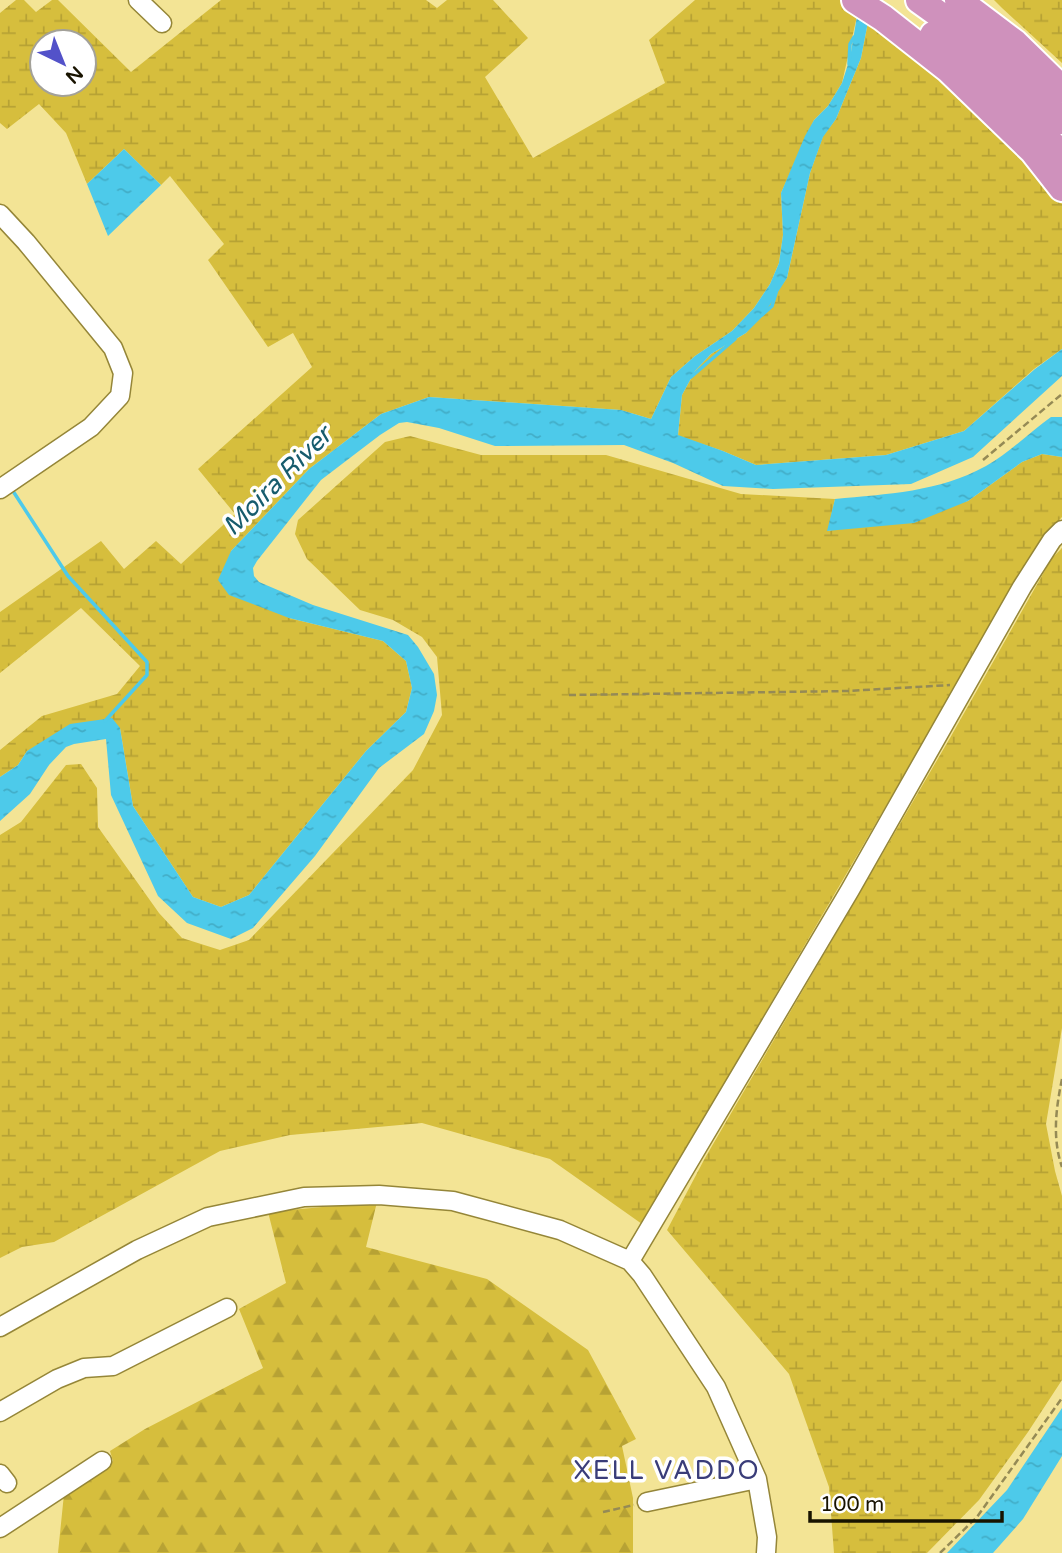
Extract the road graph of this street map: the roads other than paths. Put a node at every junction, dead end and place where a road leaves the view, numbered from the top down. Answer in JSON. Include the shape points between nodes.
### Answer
{"nodes":[{"id":1,"x":138,"y":0,"type":"edge"},
{"id":2,"x":855,"y":0,"type":"edge"},
{"id":3,"x":919,"y":0,"type":"edge"},
{"id":4,"x":958,"y":0,"type":"edge"},
{"id":5,"x":885,"y":9,"type":"edge"},
{"id":6,"x":162,"y":23,"type":"dead end"},
{"id":7,"x":1062,"y":89,"type":"edge"},
{"id":8,"x":1062,"y":121,"type":"edge"},
{"id":9,"x":1062,"y":155,"type":"edge"},
{"id":10,"x":1062,"y":188,"type":"edge"},
{"id":11,"x":0,"y":215,"type":"edge"},
{"id":12,"x":0,"y":489,"type":"edge"},
{"id":13,"x":1062,"y":530,"type":"edge"},
{"id":14,"x":630,"y":1261,"type":"junction"},
{"id":15,"x":228,"y":1308,"type":"dead end"},
{"id":16,"x":0,"y":1327,"type":"edge"},
{"id":17,"x":0,"y":1412,"type":"edge"},
{"id":18,"x":102,"y":1461,"type":"dead end"},
{"id":19,"x":757,"y":1479,"type":"junction"},
{"id":20,"x":647,"y":1502,"type":"road end"},
{"id":21,"x":0,"y":1528,"type":"edge"},
{"id":22,"x":766,"y":1553,"type":"edge"}],
"edges":[{"from":1,"to":6,"type":"street"},
{"from":2,"to":5,"type":"highway"},
{"from":3,"to":8,"type":"highway","via":[[983,46]]},
{"from":4,"to":7,"type":"highway","via":[[1015,43]]},
{"from":5,"to":9,"type":"highway","via":[[970,64]]},
{"from":5,"to":10,"type":"highway","via":[[1033,151]]},
{"from":11,"to":12,"type":"street","via":[[113,348],[123,373],[120,396],[91,427]]},
{"from":13,"to":14,"type":"street","via":[[1028,578]]},
{"from":14,"to":16,"type":"street","via":[[560,1230],[453,1200],[379,1195],[304,1197],[208,1217],[137,1250]]},
{"from":14,"to":19,"type":"street","via":[[716,1387]]},
{"from":15,"to":17,"type":"street","via":[[113,1366],[84,1367],[57,1379]]},
{"from":18,"to":21,"type":"street"},
{"from":19,"to":20,"type":"street"},
{"from":19,"to":22,"type":"street"}]}
